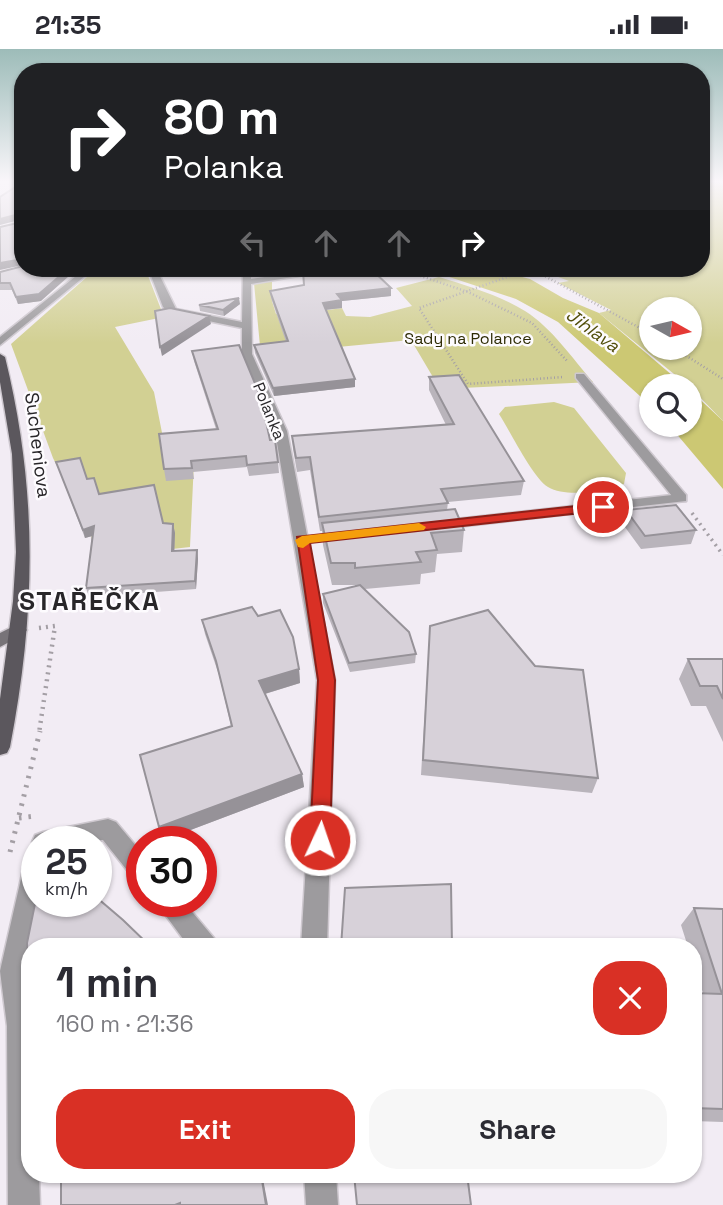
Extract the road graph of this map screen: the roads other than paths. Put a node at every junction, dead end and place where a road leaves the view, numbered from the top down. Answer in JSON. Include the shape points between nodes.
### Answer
{"nodes":[{"id":1,"x":80,"y":277,"type":"edge"},
{"id":2,"x":156,"y":277,"type":"edge"},
{"id":3,"x":247,"y":277,"type":"edge"},
{"id":4,"x":281,"y":277,"type":"edge"},
{"id":5,"x":247,"y":282,"type":"junction"},
{"id":6,"x":248,"y":326,"type":"junction"},
{"id":7,"x":0,"y":342,"type":"edge"},
{"id":8,"x":0,"y":357,"type":"edge"},
{"id":9,"x":580,"y":376,"type":"road end"},
{"id":10,"x":425,"y":527,"type":"edge"},
{"id":11,"x":18,"y":630,"type":"junction"},
{"id":12,"x":0,"y":641,"type":"edge"},
{"id":13,"x":2,"y":726,"type":"edge"},
{"id":14,"x":0,"y":747,"type":"edge"},
{"id":15,"x":112,"y":835,"type":"edge"},
{"id":16,"x":126,"y":852,"type":"edge"},
{"id":17,"x":25,"y":917,"type":"edge"},
{"id":18,"x":180,"y":917,"type":"edge"},
{"id":19,"x":198,"y":938,"type":"edge"},
{"id":20,"x":314,"y":938,"type":"edge"},
{"id":21,"x":21,"y":1026,"type":"edge"},
{"id":22,"x":24,"y":1183,"type":"edge"},
{"id":23,"x":321,"y":1183,"type":"edge"},
{"id":24,"x":24,"y":1205,"type":"edge"},
{"id":25,"x":322,"y":1205,"type":"edge"}],
"edges":[{"from":1,"to":7,"type":"street"},
{"from":2,"to":6,"type":"street","via":[[173,311]]},
{"from":3,"to":5,"type":"street","name":"Polanka"},
{"from":4,"to":5,"type":"street"},
{"from":5,"to":6,"type":"street","name":"Polanka"},
{"from":6,"to":20,"type":"street","name":"Polanka","via":[[247,353],[281,431],[310,539],[326,680]]},
{"from":8,"to":11,"type":"main road","name":"Sucheniova","via":[[22,473],[25,550]]},
{"from":9,"to":10,"type":"street","via":[[681,498]]},
{"from":11,"to":12,"type":"main road"},
{"from":11,"to":13,"type":"main road","name":"Sucheniova"},
{"from":13,"to":14,"type":"main road","name":"Sucheniova"},
{"from":15,"to":16,"type":"street"},
{"from":17,"to":21,"type":"street","via":[[13,971]]},
{"from":18,"to":19,"type":"street"},
{"from":22,"to":24,"type":"street"},
{"from":23,"to":25,"type":"street"}]}
